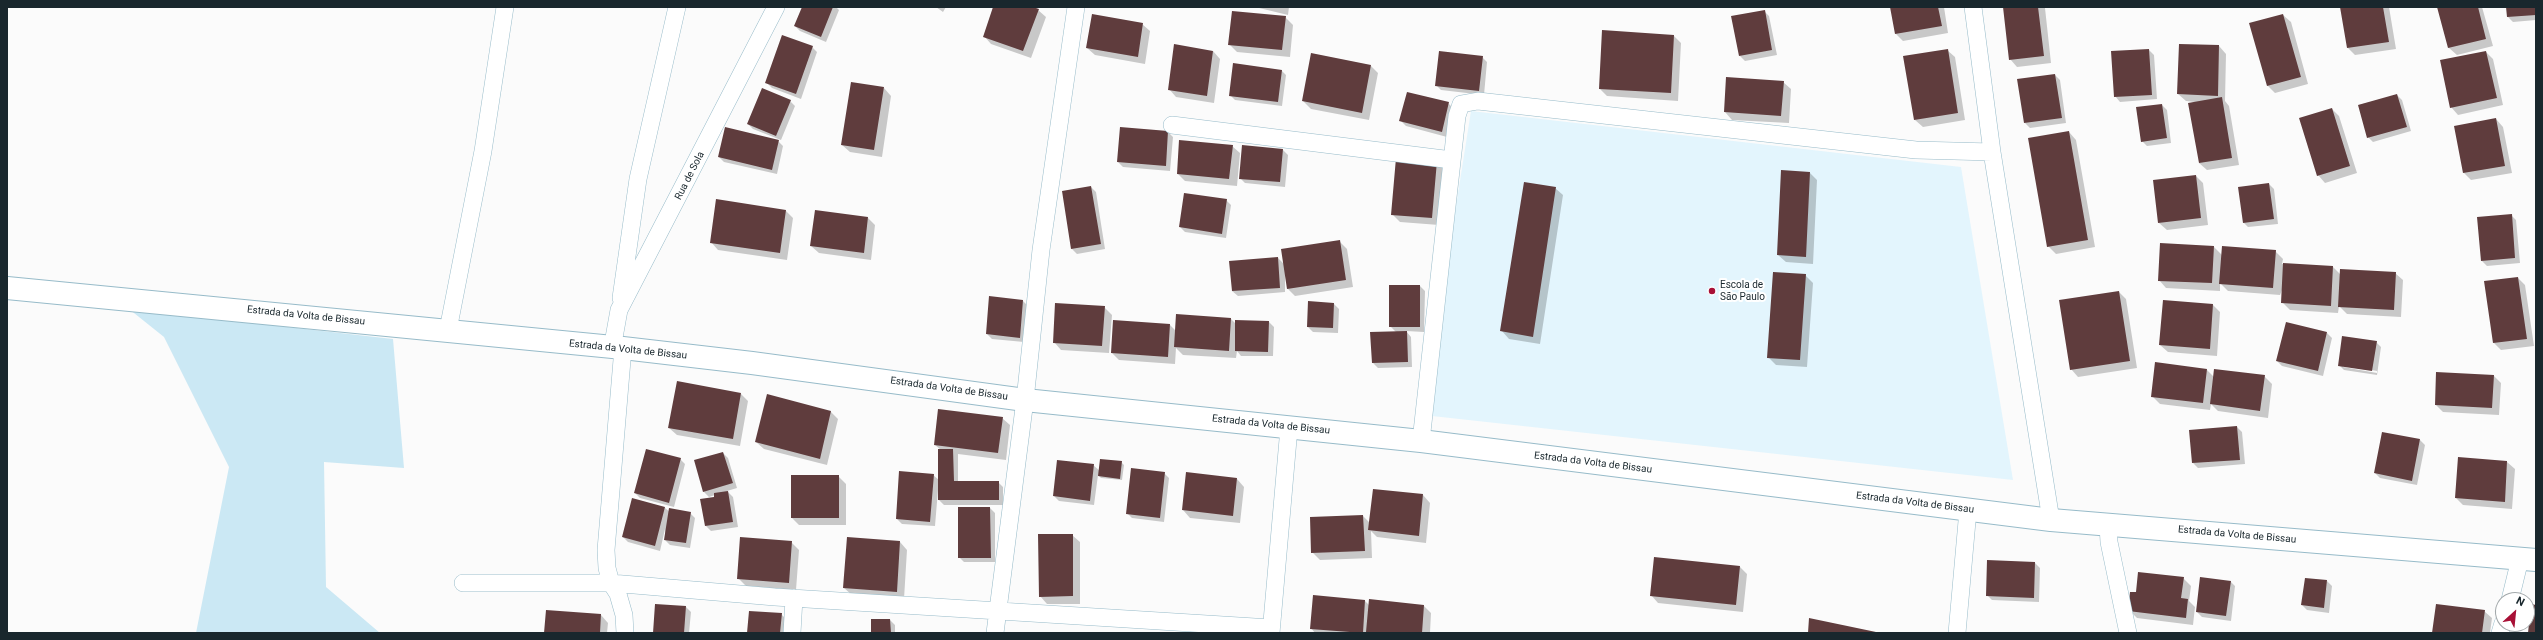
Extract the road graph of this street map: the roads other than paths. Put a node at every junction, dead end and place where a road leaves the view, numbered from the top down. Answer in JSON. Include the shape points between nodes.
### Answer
{"nodes":[{"id":1,"x":505,"y":7,"type":"edge"},
{"id":2,"x":677,"y":7,"type":"edge"},
{"id":3,"x":776,"y":7,"type":"edge"},
{"id":4,"x":1076,"y":7,"type":"edge"},
{"id":5,"x":1973,"y":7,"type":"edge"},
{"id":6,"x":1172,"y":125,"type":"dead end"},
{"id":7,"x":1992,"y":152,"type":"junction"},
{"id":8,"x":1452,"y":160,"type":"junction"},
{"id":9,"x":7,"y":288,"type":"edge"},
{"id":10,"x":619,"y":310,"type":"junction"},
{"id":11,"x":448,"y":330,"type":"junction"},
{"id":12,"x":618,"y":348,"type":"junction"},
{"id":13,"x":1025,"y":400,"type":"junction"},
{"id":14,"x":1289,"y":428,"type":"junction"},
{"id":15,"x":1421,"y":442,"type":"junction"},
{"id":16,"x":1968,"y":510,"type":"junction"},
{"id":17,"x":2051,"y":520,"type":"junction"},
{"id":18,"x":2108,"y":525,"type":"junction"},
{"id":19,"x":2528,"y":559,"type":"edge"},
{"id":20,"x":463,"y":583,"type":"dead end"},
{"id":21,"x":611,"y":583,"type":"junction"},
{"id":22,"x":2514,"y":592,"type":"edge"},
{"id":23,"x":794,"y":598,"type":"junction"},
{"id":24,"x":997,"y":610,"type":"junction"},
{"id":25,"x":1271,"y":631,"type":"edge"},
{"id":26,"x":625,"y":633,"type":"edge"},
{"id":27,"x":792,"y":633,"type":"edge"},
{"id":28,"x":995,"y":633,"type":"edge"},
{"id":29,"x":1957,"y":633,"type":"edge"},
{"id":30,"x":2128,"y":633,"type":"edge"}],
"edges":[{"from":1,"to":11,"type":"street","via":[[483,151]]},
{"from":2,"to":10,"type":"street","via":[[655,94],[638,179]]},
{"from":3,"to":10,"type":"street","name":"Rua de Sola"},
{"from":4,"to":13,"type":"street","via":[[1041,250]]},
{"from":5,"to":7,"type":"street"},
{"from":6,"to":8,"type":"street"},
{"from":7,"to":8,"type":"street","via":[[1916,150],[1478,101],[1461,104],[1457,116]]},
{"from":7,"to":17,"type":"street"},
{"from":8,"to":15,"type":"street"},
{"from":9,"to":11,"type":"main road","name":"Estrada da Volta de Bissau"},
{"from":10,"to":12,"type":"street","name":"Rua de Sola"},
{"from":11,"to":12,"type":"main road","name":"Estrada da Volta de Bissau"},
{"from":12,"to":13,"type":"main road","name":"Estrada da Volta de Bissau","via":[[752,363]]},
{"from":12,"to":21,"type":"street","name":"Rua de Sola","via":[[606,550]]},
{"from":13,"to":14,"type":"main road","name":"Estrada da Volta de Bissau"},
{"from":13,"to":24,"type":"street"},
{"from":14,"to":15,"type":"main road","name":"Estrada da Volta de Bissau"},
{"from":14,"to":25,"type":"street"},
{"from":15,"to":16,"type":"main road","name":"Estrada da Volta de Bissau"},
{"from":16,"to":17,"type":"main road","name":"Estrada da Volta de Bissau"},
{"from":16,"to":29,"type":"street"},
{"from":17,"to":18,"type":"main road","name":"Estrada da Volta de Bissau"},
{"from":18,"to":19,"type":"main road","name":"Estrada da Volta de Bissau"},
{"from":18,"to":30,"type":"street","via":[[2109,542]]},
{"from":19,"to":22,"type":"street"},
{"from":20,"to":21,"type":"street"},
{"from":21,"to":23,"type":"street"},
{"from":21,"to":26,"type":"street","name":"Rua de Sola","via":[[618,594],[624,614]]},
{"from":23,"to":24,"type":"street"},
{"from":23,"to":27,"type":"street"},
{"from":24,"to":25,"type":"street"},
{"from":24,"to":28,"type":"street"}]}
